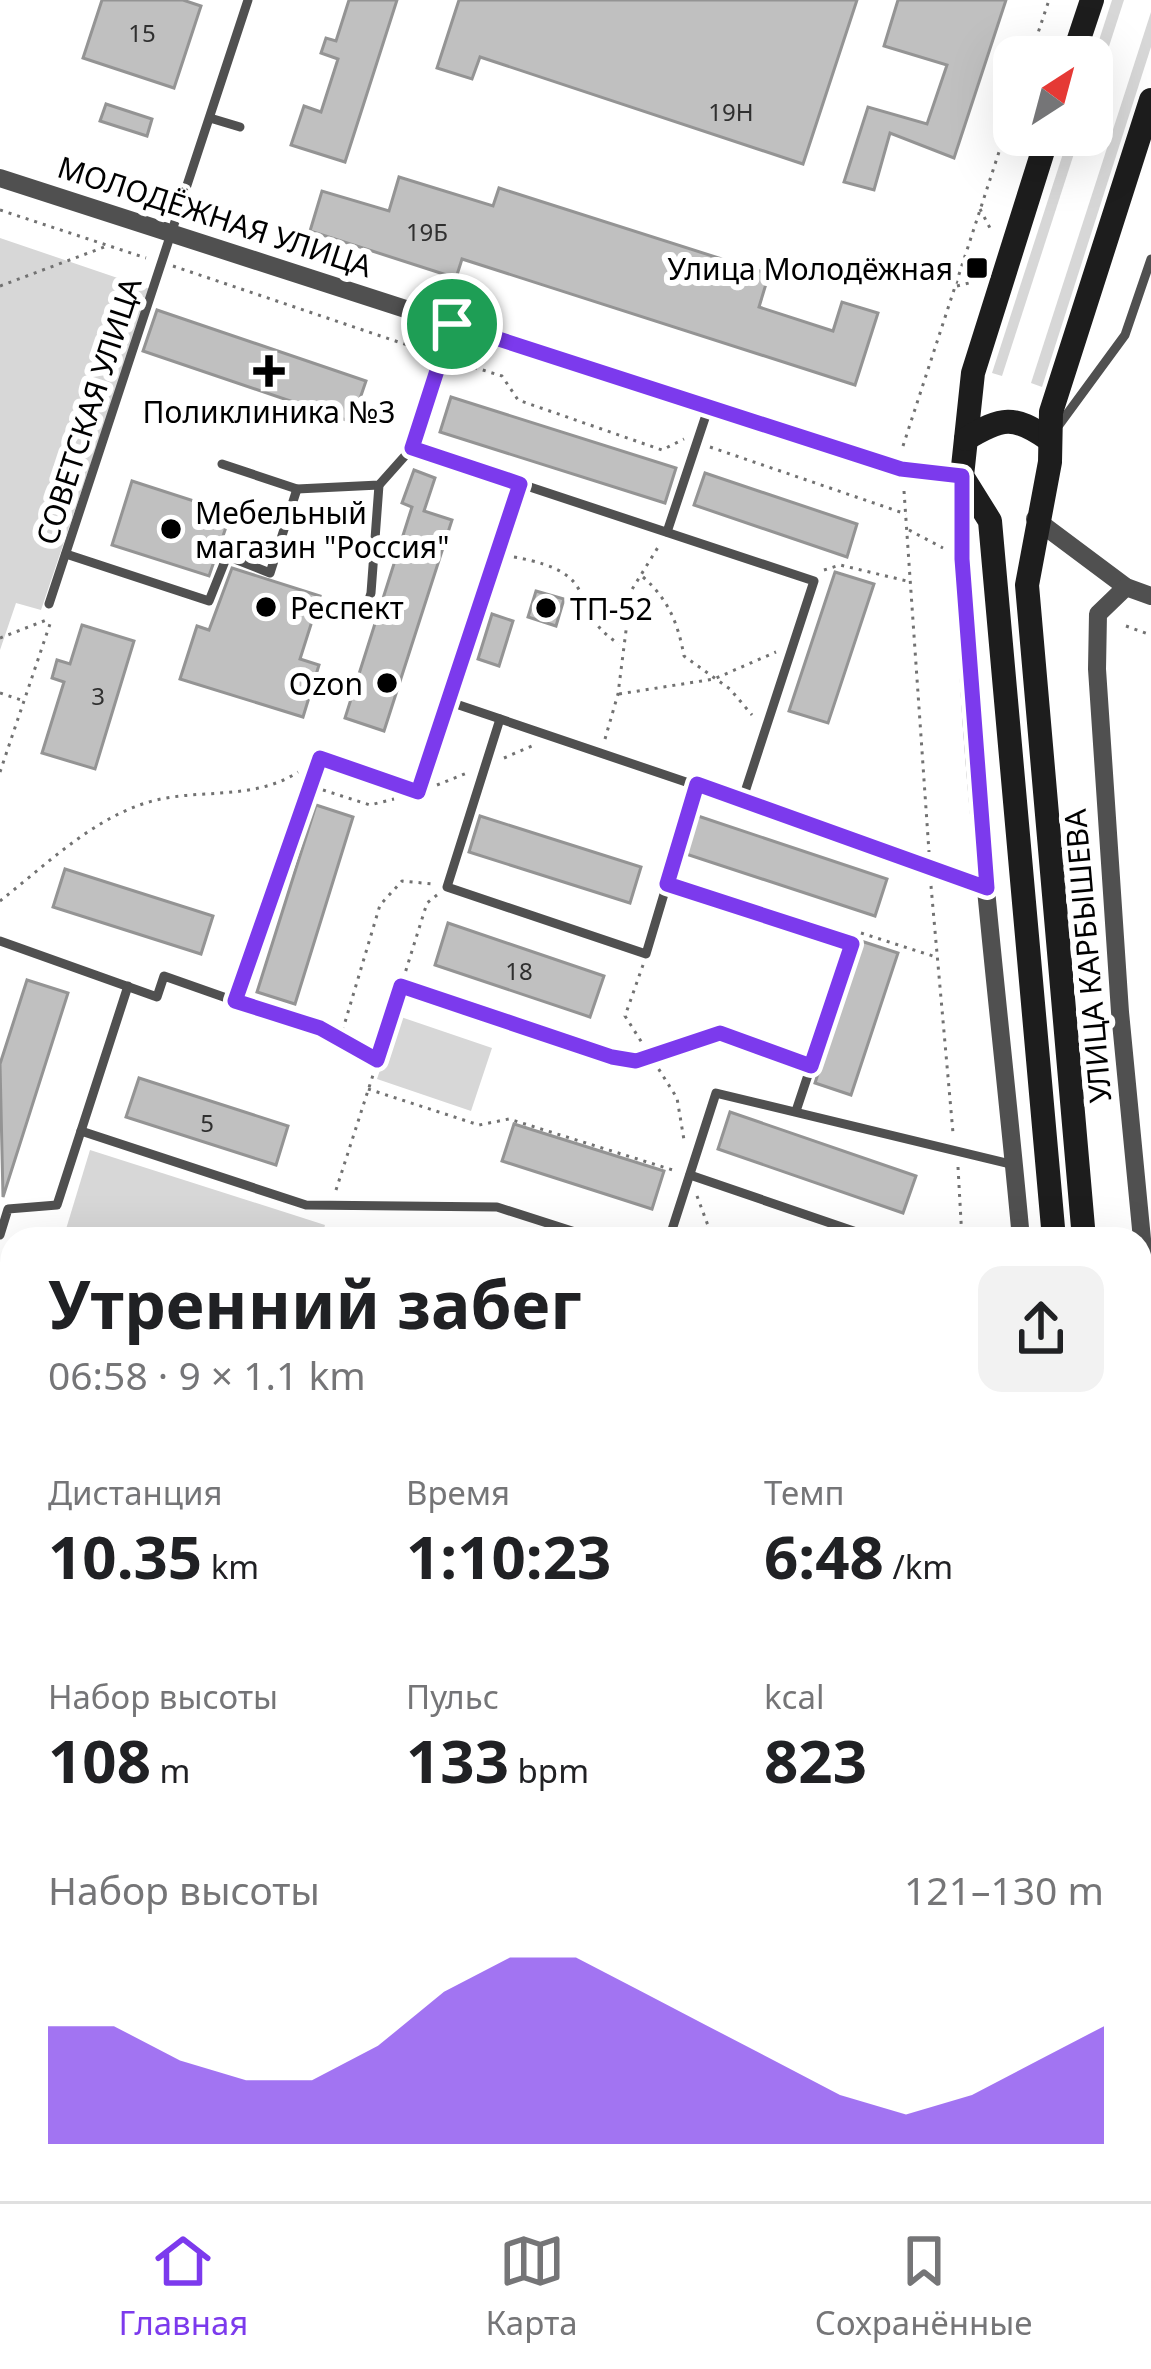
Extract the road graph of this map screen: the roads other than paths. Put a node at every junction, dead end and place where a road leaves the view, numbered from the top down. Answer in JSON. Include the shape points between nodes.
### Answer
{"nodes":[{"id":1,"x":248,"y":0,"type":"edge"},
{"id":2,"x":1092,"y":0,"type":"edge"},
{"id":3,"x":1080,"y":36,"type":"edge"},
{"id":4,"x":1151,"y":100,"type":"edge"},
{"id":5,"x":210,"y":118,"type":"junction"},
{"id":6,"x":240,"y":127,"type":"dead end"},
{"id":7,"x":1041,"y":156,"type":"edge"},
{"id":8,"x":1142,"y":158,"type":"edge"},
{"id":9,"x":0,"y":178,"type":"edge"},
{"id":10,"x":173,"y":233,"type":"junction"},
{"id":11,"x":1151,"y":259,"type":"edge"},
{"id":12,"x":452,"y":324,"type":"junction"},
{"id":13,"x":710,"y":406,"type":"junction"},
{"id":14,"x":966,"y":439,"type":"junction"},
{"id":15,"x":1048,"y":440,"type":"junction"},
{"id":16,"x":412,"y":448,"type":"junction"},
{"id":17,"x":222,"y":464,"type":"dead end"},
{"id":18,"x":962,"y":476,"type":"junction"},
{"id":19,"x":520,"y":484,"type":"junction"},
{"id":20,"x":379,"y":485,"type":"junction"},
{"id":21,"x":298,"y":489,"type":"junction"},
{"id":22,"x":1035,"y":519,"type":"junction"},
{"id":23,"x":990,"y":521,"type":"junction"},
{"id":24,"x":667,"y":532,"type":"junction"},
{"id":25,"x":66,"y":554,"type":"junction"},
{"id":26,"x":1126,"y":587,"type":"junction"},
{"id":27,"x":1151,"y":596,"type":"edge"},
{"id":28,"x":50,"y":604,"type":"road end"},
{"id":29,"x":363,"y":618,"type":"dead end"},
{"id":30,"x":450,"y":702,"type":"junction"},
{"id":31,"x":500,"y":719,"type":"junction"},
{"id":32,"x":697,"y":784,"type":"junction"},
{"id":33,"x":742,"y":801,"type":"junction"},
{"id":34,"x":667,"y":884,"type":"junction"},
{"id":35,"x":987,"y":888,"type":"junction"},
{"id":36,"x":0,"y":941,"type":"edge"},
{"id":37,"x":128,"y":986,"type":"junction"},
{"id":38,"x":796,"y":1111,"type":"junction"},
{"id":39,"x":81,"y":1131,"type":"junction"},
{"id":40,"x":1015,"y":1165,"type":"junction"},
{"id":41,"x":690,"y":1175,"type":"junction"},
{"id":42,"x":2,"y":1227,"type":"edge"},
{"id":43,"x":560,"y":1227,"type":"edge"},
{"id":44,"x":673,"y":1227,"type":"edge"},
{"id":45,"x":843,"y":1227,"type":"edge"},
{"id":46,"x":1021,"y":1227,"type":"edge"},
{"id":47,"x":1053,"y":1227,"type":"edge"},
{"id":48,"x":1083,"y":1227,"type":"edge"},
{"id":49,"x":1142,"y":1227,"type":"edge"}],
"edges":[{"from":1,"to":5,"type":"lane","name":"СОВЕТСКАЯ УЛИЦА"},
{"from":2,"to":3,"type":"street"},
{"from":4,"to":8,"type":"street"},
{"from":5,"to":6,"type":"lane"},
{"from":5,"to":10,"type":"lane","name":"СОВЕТСКАЯ УЛИЦА"},
{"from":7,"to":14,"type":"street","via":[[973,373]]},
{"from":8,"to":15,"type":"street","via":[[1051,412]]},
{"from":9,"to":10,"type":"street","name":"МОЛОДЁЖНАЯ УЛИЦА"},
{"from":10,"to":12,"type":"street","name":"МОЛОДЁЖНАЯ УЛИЦА"},
{"from":10,"to":25,"type":"lane","name":"СОВЕТСКАЯ УЛИЦА"},
{"from":11,"to":15,"type":"lane","via":[[1125,334]]},
{"from":12,"to":13,"type":"street","name":"МОЛОДЁЖНАЯ УЛИЦА"},
{"from":12,"to":16,"type":"lane"},
{"from":13,"to":18,"type":"street","name":"МОЛОДЁЖНАЯ УЛИЦА","via":[[901,469]]},
{"from":13,"to":24,"type":"lane"},
{"from":14,"to":15,"type":"street","via":[[999,418],[1014,418]]},
{"from":14,"to":18,"type":"street"},
{"from":15,"to":22,"type":"street"},
{"from":16,"to":19,"type":"lane"},
{"from":16,"to":20,"type":"lane"},
{"from":17,"to":21,"type":"lane"},
{"from":18,"to":23,"type":"street"},
{"from":18,"to":35,"type":"street"},
{"from":19,"to":24,"type":"lane"},
{"from":19,"to":30,"type":"lane"},
{"from":20,"to":21,"type":"lane"},
{"from":20,"to":29,"type":"lane"},
{"from":21,"to":25,"type":"lane","via":[[271,573],[226,556],[209,601]]},
{"from":22,"to":23,"type":"street"},
{"from":22,"to":26,"type":"street"},
{"from":22,"to":48,"type":"street","name":"УЛИЦА КАРБЫШЕВА","via":[[1027,585]]},
{"from":23,"to":47,"type":"street","name":"УЛИЦА КАРБЫШЕВА"},
{"from":24,"to":33,"type":"lane","via":[[814,580]]},
{"from":25,"to":28,"type":"lane","name":"СОВЕТСКАЯ УЛИЦА"},
{"from":26,"to":27,"type":"street"},
{"from":26,"to":49,"type":"street","name":"УЛИЦА КАРБЫШЕВА","via":[[1098,614],[1097,669]]},
{"from":30,"to":31,"type":"lane"},
{"from":30,"to":37,"type":"lane","via":[[418,792],[320,758],[235,1001],[164,976],[157,997]]},
{"from":31,"to":32,"type":"lane"},
{"from":31,"to":34,"type":"lane","via":[[447,887],[646,954]]},
{"from":32,"to":33,"type":"lane"},
{"from":32,"to":34,"type":"lane"},
{"from":33,"to":35,"type":"lane"},
{"from":34,"to":38,"type":"lane","via":[[852,944]]},
{"from":35,"to":40,"type":"street"},
{"from":36,"to":37,"type":"lane"},
{"from":37,"to":39,"type":"lane"},
{"from":38,"to":40,"type":"lane"},
{"from":38,"to":41,"type":"lane","via":[[716,1093]]},
{"from":39,"to":42,"type":"lane","via":[[57,1205],[8,1208]]},
{"from":39,"to":43,"type":"lane","via":[[306,1205],[497,1207]]},
{"from":40,"to":46,"type":"street"},
{"from":41,"to":44,"type":"lane"},
{"from":41,"to":45,"type":"lane"}]}
